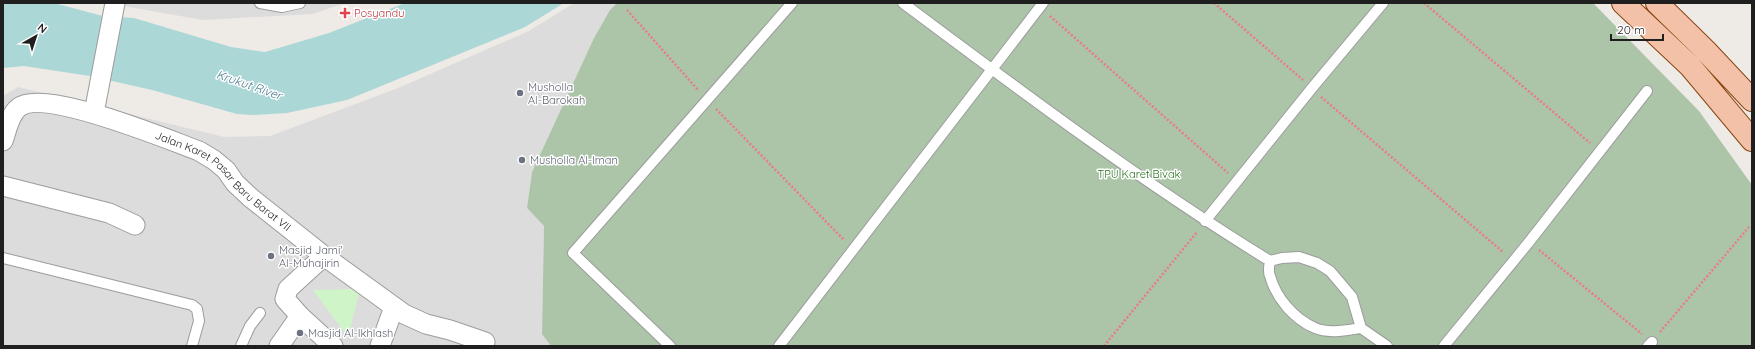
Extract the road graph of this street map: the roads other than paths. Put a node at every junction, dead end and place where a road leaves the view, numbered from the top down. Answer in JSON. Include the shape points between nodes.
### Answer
{"nodes":[{"id":1,"x":260,"y":3,"type":"edge"},
{"id":2,"x":300,"y":3,"type":"edge"},
{"id":3,"x":792,"y":3,"type":"edge"},
{"id":4,"x":903,"y":3,"type":"edge"},
{"id":5,"x":1383,"y":3,"type":"edge"},
{"id":6,"x":1623,"y":3,"type":"edge"},
{"id":7,"x":1656,"y":3,"type":"edge"},
{"id":8,"x":1042,"y":5,"type":"edge"},
{"id":9,"x":115,"y":8,"type":"edge"},
{"id":10,"x":992,"y":70,"type":"junction"},
{"id":11,"x":1647,"y":91,"type":"dead end"},
{"id":12,"x":1752,"y":100,"type":"edge"},
{"id":13,"x":94,"y":113,"type":"junction"},
{"id":14,"x":1752,"y":140,"type":"edge"},
{"id":15,"x":3,"y":141,"type":"edge"},
{"id":16,"x":3,"y":186,"type":"edge"},
{"id":17,"x":1205,"y":222,"type":"junction"},
{"id":18,"x":135,"y":225,"type":"dead end"},
{"id":19,"x":324,"y":256,"type":"junction"},
{"id":20,"x":3,"y":258,"type":"edge"},
{"id":21,"x":1270,"y":261,"type":"junction"},
{"id":22,"x":394,"y":307,"type":"junction"},
{"id":23,"x":260,"y":313,"type":"dead end"},
{"id":24,"x":300,"y":316,"type":"junction"},
{"id":25,"x":1361,"y":328,"type":"junction"},
{"id":26,"x":485,"y":342,"type":"dead end"},
{"id":27,"x":192,"y":346,"type":"edge"},
{"id":28,"x":241,"y":346,"type":"edge"},
{"id":29,"x":278,"y":346,"type":"edge"},
{"id":30,"x":333,"y":346,"type":"edge"},
{"id":31,"x":380,"y":346,"type":"edge"},
{"id":32,"x":670,"y":346,"type":"edge"},
{"id":33,"x":779,"y":346,"type":"edge"},
{"id":34,"x":1387,"y":346,"type":"edge"},
{"id":35,"x":1444,"y":346,"type":"edge"}],
"edges":[{"from":1,"to":2,"type":"lane","via":[[282,7]]},
{"from":3,"to":32,"type":"lane","via":[[574,253]]},
{"from":4,"to":10,"type":"lane"},
{"from":5,"to":17,"type":"lane"},
{"from":6,"to":14,"type":"main road","via":[[1690,66]]},
{"from":7,"to":12,"type":"main road","via":[[1706,50]]},
{"from":8,"to":10,"type":"lane"},
{"from":9,"to":13,"type":"street"},
{"from":10,"to":17,"type":"lane"},
{"from":10,"to":33,"type":"lane"},
{"from":11,"to":35,"type":"lane"},
{"from":13,"to":15,"type":"street","name":"Jalan Karet Pasar Baru Barat VII","via":[[38,102],[28,103],[18,107],[11,117]]},
{"from":13,"to":19,"type":"street","name":"Jalan Karet Pasar Baru Barat VII","via":[[199,151],[214,160],[251,198]]},
{"from":16,"to":18,"type":"street","via":[[109,213]]},
{"from":17,"to":21,"type":"lane"},
{"from":19,"to":22,"type":"street","name":"Jalan Karet Pasar Baru Barat VII"},
{"from":19,"to":24,"type":"street","via":[[286,293],[285,299]]},
{"from":20,"to":27,"type":"lane","via":[[192,305],[197,309],[200,321]]},
{"from":21,"to":25,"type":"lane","via":[[1299,258],[1317,263],[1330,271],[1352,297]]},
{"from":21,"to":25,"type":"lane","via":[[1269,275],[1275,290],[1284,304],[1298,317],[1316,329],[1334,331]]},
{"from":22,"to":26,"type":"street","name":"Jalan Karet Pasar Baru Barat VII","via":[[426,324]]},
{"from":22,"to":31,"type":"street"},
{"from":23,"to":28,"type":"lane","via":[[250,326]]},
{"from":24,"to":29,"type":"street"},
{"from":24,"to":30,"type":"street"},
{"from":25,"to":34,"type":"lane"}]}
